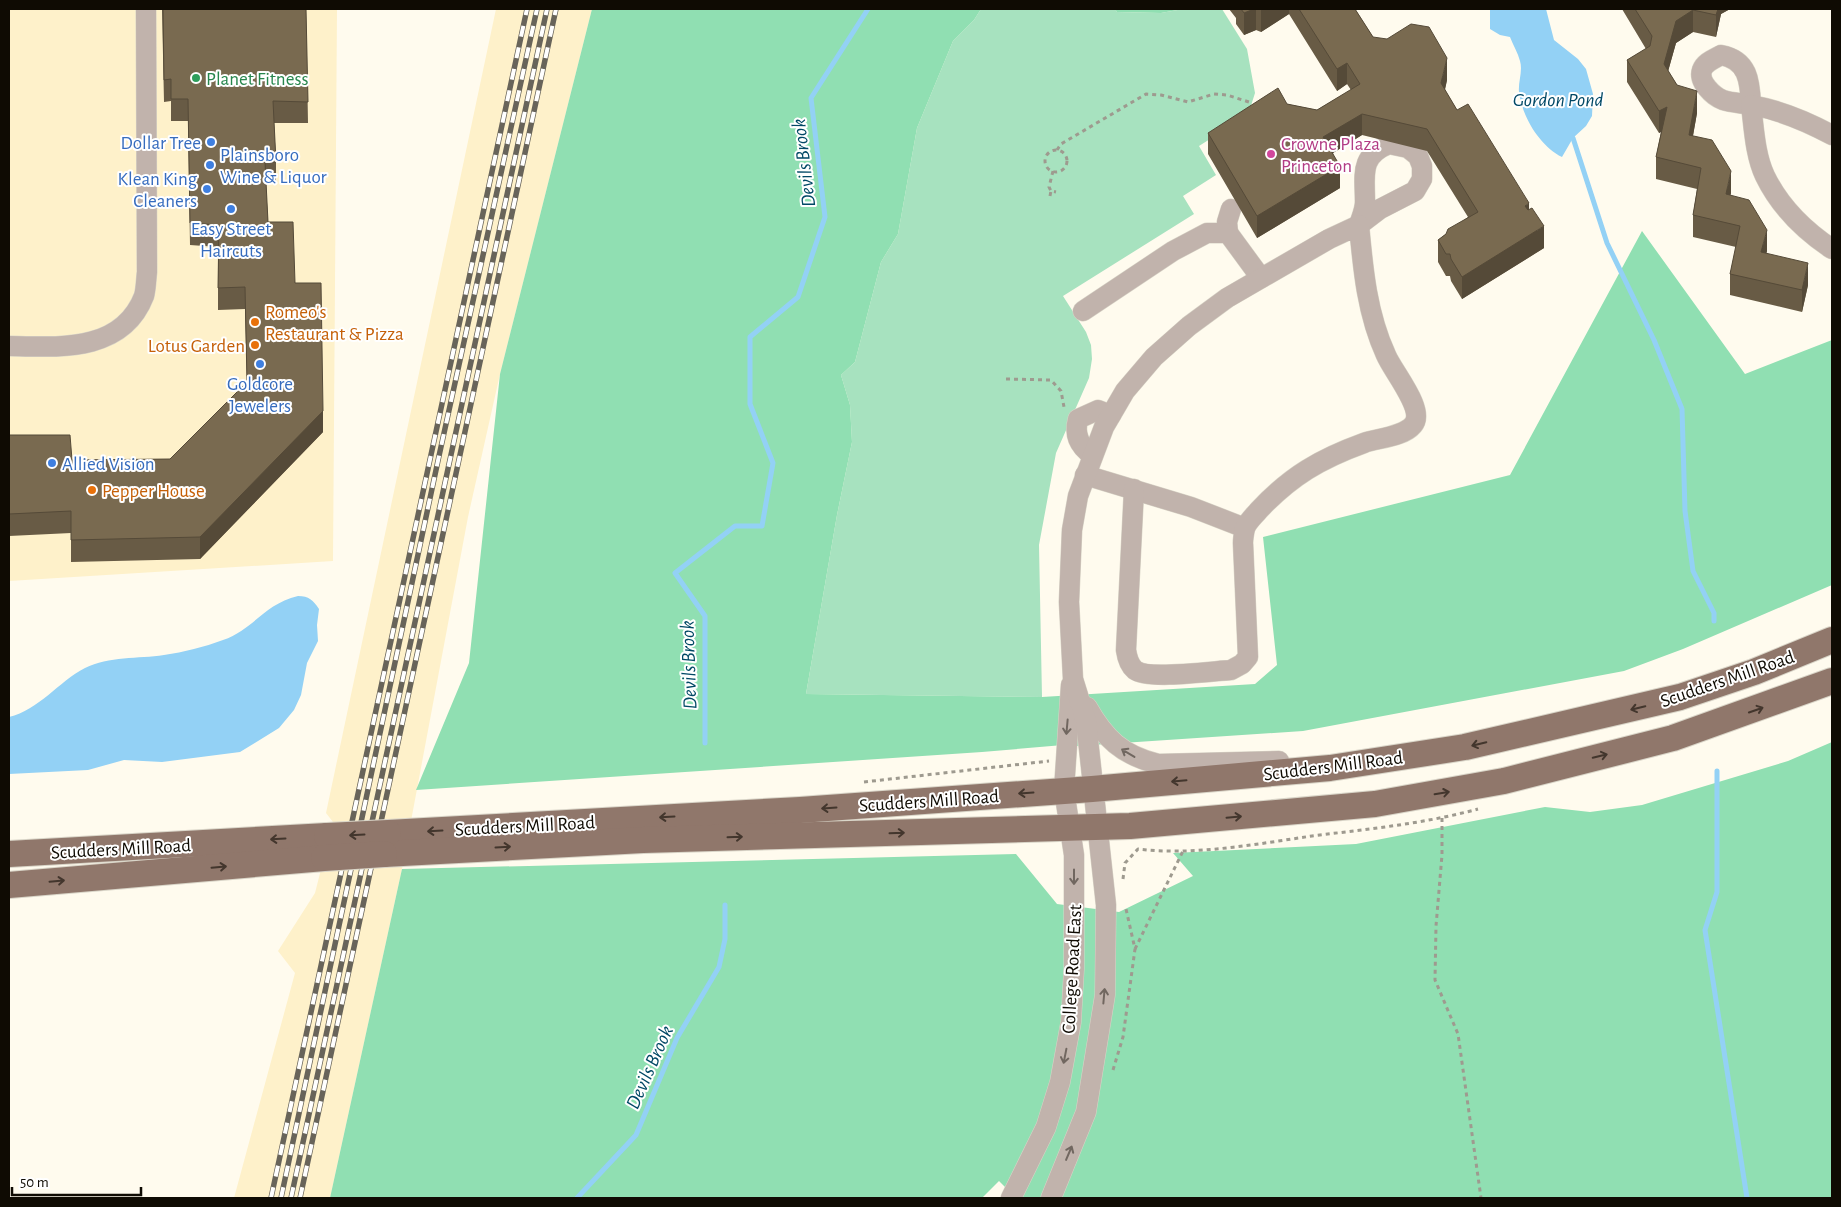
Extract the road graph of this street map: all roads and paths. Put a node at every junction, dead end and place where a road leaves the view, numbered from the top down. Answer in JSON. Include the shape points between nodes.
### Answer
{"nodes":[{"id":1,"x":146,"y":9,"type":"edge"},
{"id":2,"x":1252,"y":103,"type":"edge"},
{"id":3,"x":1832,"y":135,"type":"edge"},
{"id":4,"x":1057,"y":150,"type":"junction"},
{"id":5,"x":1053,"y":171,"type":"junction"},
{"id":6,"x":1051,"y":191,"type":"junction"},
{"id":7,"x":1056,"y":192,"type":"dead end"},
{"id":8,"x":1050,"y":196,"type":"dead end"},
{"id":9,"x":1231,"y":209,"type":"dead end"},
{"id":10,"x":1228,"y":233,"type":"junction"},
{"id":11,"x":1832,"y":249,"type":"edge"},
{"id":12,"x":1261,"y":278,"type":"junction"},
{"id":13,"x":1083,"y":311,"type":"dead end"},
{"id":14,"x":9,"y":346,"type":"edge"},
{"id":15,"x":1006,"y":379,"type":"dead end"},
{"id":16,"x":1111,"y":416,"type":"junction"},
{"id":17,"x":1077,"y":422,"type":"junction"},
{"id":18,"x":1092,"y":455,"type":"junction"},
{"id":19,"x":1085,"y":475,"type":"junction"},
{"id":20,"x":1134,"y":489,"type":"junction"},
{"id":21,"x":1245,"y":528,"type":"junction"},
{"id":22,"x":1832,"y":640,"type":"edge"},
{"id":23,"x":1073,"y":679,"type":"junction"},
{"id":24,"x":1832,"y":681,"type":"edge"},
{"id":25,"x":1330,"y":768,"type":"junction"},
{"id":26,"x":1092,"y":789,"type":"junction"},
{"id":27,"x":1064,"y":790,"type":"junction"},
{"id":28,"x":1442,"y":818,"type":"dead end"},
{"id":29,"x":1098,"y":827,"type":"junction"},
{"id":30,"x":1070,"y":828,"type":"junction"},
{"id":31,"x":386,"y":844,"type":"junction"},
{"id":32,"x":325,"y":847,"type":"junction"},
{"id":33,"x":1130,"y":847,"type":"dead end"},
{"id":34,"x":1183,"y":850,"type":"dead end"},
{"id":35,"x":1133,"y":852,"type":"dead end"},
{"id":36,"x":9,"y":854,"type":"edge"},
{"id":37,"x":9,"y":885,"type":"edge"},
{"id":38,"x":1135,"y":949,"type":"dead end"},
{"id":39,"x":1011,"y":1198,"type":"edge"},
{"id":40,"x":1051,"y":1198,"type":"edge"},
{"id":41,"x":1481,"y":1198,"type":"edge"}],
"edges":[{"from":1,"to":14,"type":"street","via":[[147,272],[144,295],[133,314],[103,338],[82,345]]},
{"from":2,"to":4,"type":"path","via":[[1227,95],[1214,94],[1188,102],[1146,94],[1061,144]]},
{"from":3,"to":11,"type":"street","via":[[1774,109],[1751,105],[1756,145],[1766,176],[1808,233]]},
{"from":4,"to":5,"type":"path","via":[[1049,152],[1045,160],[1047,168]]},
{"from":4,"to":5,"type":"path","via":[[1064,155],[1066,162],[1062,170]]},
{"from":5,"to":6,"type":"path"},
{"from":6,"to":7,"type":"path"},
{"from":6,"to":8,"type":"path"},
{"from":9,"to":10,"type":"street"},
{"from":10,"to":12,"type":"street"},
{"from":10,"to":13,"type":"street","via":[[1207,233]]},
{"from":12,"to":16,"type":"street","via":[[1189,326],[1154,357],[1125,390]]},
{"from":12,"to":21,"type":"street","via":[[1360,225],[1362,265],[1372,318],[1386,355],[1417,410],[1417,420],[1411,428],[1365,443],[1304,470],[1278,489]]},
{"from":15,"to":17,"type":"path","via":[[1051,380],[1061,391],[1068,415]]},
{"from":16,"to":17,"type":"street","via":[[1098,410]]},
{"from":16,"to":18,"type":"street"},
{"from":17,"to":18,"type":"street","via":[[1075,429],[1079,441]]},
{"from":18,"to":19,"type":"street"},
{"from":19,"to":20,"type":"street"},
{"from":19,"to":23,"type":"street","via":[[1072,530],[1069,602]]},
{"from":20,"to":21,"type":"street"},
{"from":20,"to":21,"type":"street","via":[[1126,650],[1128,661],[1135,670],[1150,675],[1231,670],[1248,657]]},
{"from":22,"to":25,"type":"main road","name":"Scudders Mill Road","one_way":true,"via":[[1680,698],[1465,747]]},
{"from":25,"to":23,"type":"street","one_way":true,"via":[[1308,760],[1158,764],[1143,760],[1126,753],[1106,737]]},
{"from":23,"to":26,"type":"street","name":"College Road East","via":[[1086,721]]},
{"from":23,"to":27,"type":"street","name":"College Road East","one_way":true},
{"from":29,"to":24,"type":"main road","name":"Scudders Mill Road","one_way":true,"via":[[1375,804],[1463,790],[1673,738]]},
{"from":25,"to":26,"type":"main road","name":"Scudders Mill Road","one_way":true},
{"from":26,"to":27,"type":"main road","name":"Scudders Mill Road"},
{"from":26,"to":29,"type":"street","name":"College Road East"},
{"from":27,"to":30,"type":"street","name":"College Road East"},
{"from":27,"to":31,"type":"main road","name":"Scudders Mill Road","one_way":true},
{"from":28,"to":41,"type":"path","via":[[1435,980],[1458,1034]]},
{"from":29,"to":30,"type":"main road","name":"Scudders Mill Road"},
{"from":40,"to":29,"type":"street","name":"College Road East","one_way":true,"via":[[1086,1112],[1105,995],[1106,905]]},
{"from":31,"to":30,"type":"main road","name":"Scudders Mill Road","one_way":true},
{"from":30,"to":39,"type":"street","name":"College Road East","one_way":true,"via":[[1074,855],[1071,1022],[1060,1082],[1046,1128]]},
{"from":31,"to":32,"type":"main road","name":"Scudders Mill Road","bridge":true},
{"from":32,"to":36,"type":"main road","name":"Scudders Mill Road","one_way":true},
{"from":37,"to":32,"type":"main road","name":"Scudders Mill Road","one_way":true},
{"from":33,"to":35,"type":"path"},
{"from":34,"to":38,"type":"path"}]}
